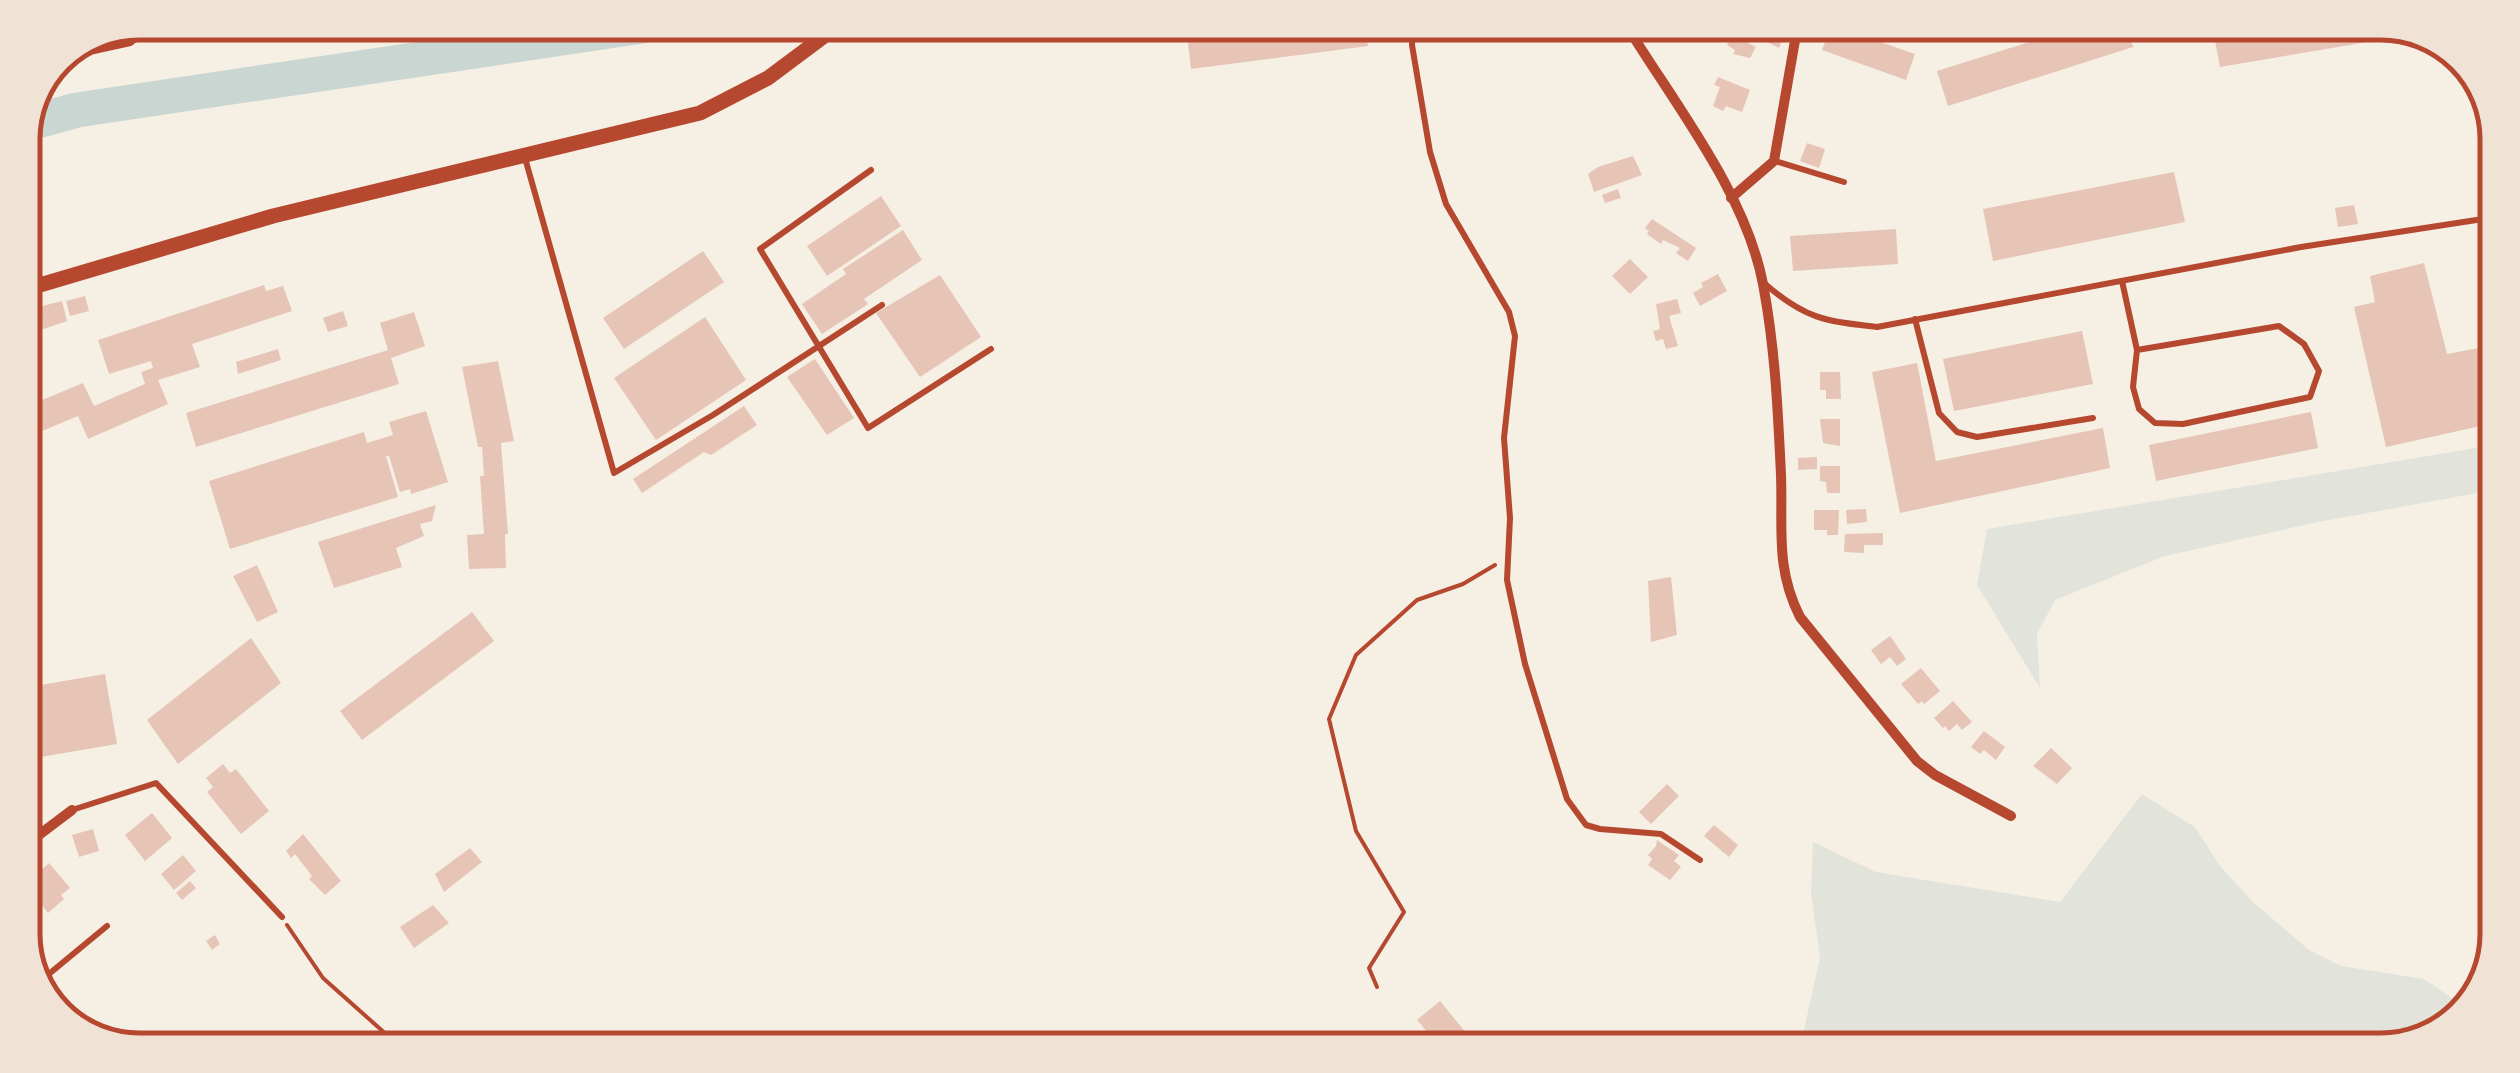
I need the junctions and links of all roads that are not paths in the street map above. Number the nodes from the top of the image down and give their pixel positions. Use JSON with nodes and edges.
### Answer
{"nodes":[{"id":1,"x":819,"y":40,"type":"edge"},
{"id":2,"x":1412,"y":40,"type":"edge"},
{"id":3,"x":1635,"y":40,"type":"edge"},
{"id":4,"x":1795,"y":40,"type":"edge"},
{"id":5,"x":130,"y":41,"type":"edge"},
{"id":6,"x":101,"y":48,"type":"edge"},
{"id":7,"x":525,"y":157,"type":"junction"},
{"id":8,"x":1774,"y":161,"type":"junction"},
{"id":9,"x":871,"y":170,"type":"dead end"},
{"id":10,"x":1844,"y":182,"type":"dead end"},
{"id":11,"x":1731,"y":198,"type":"junction"},
{"id":12,"x":2480,"y":219,"type":"edge"},
{"id":13,"x":1762,"y":281,"type":"junction"},
{"id":14,"x":2122,"y":281,"type":"junction"},
{"id":15,"x":40,"y":285,"type":"edge"},
{"id":16,"x":882,"y":304,"type":"dead end"},
{"id":17,"x":1915,"y":320,"type":"junction"},
{"id":18,"x":818,"y":347,"type":"junction"},
{"id":19,"x":991,"y":349,"type":"dead end"},
{"id":20,"x":2138,"y":350,"type":"junction"},
{"id":21,"x":2093,"y":418,"type":"dead end"},
{"id":22,"x":72,"y":810,"type":"joint"},
{"id":23,"x":2010,"y":816,"type":"dead end"},
{"id":24,"x":40,"y":834,"type":"edge"},
{"id":25,"x":1700,"y":860,"type":"dead end"},
{"id":26,"x":282,"y":917,"type":"road end"},
{"id":27,"x":107,"y":926,"type":"dead end"},
{"id":28,"x":48,"y":974,"type":"edge"}],
"edges":[{"from":1,"to":7,"type":"street"},
{"from":2,"to":25,"type":"lane"},
{"from":3,"to":11,"type":"street"},
{"from":4,"to":8,"type":"street"},
{"from":5,"to":6,"type":"street"},
{"from":7,"to":15,"type":"street"},
{"from":7,"to":18,"type":"lane"},
{"from":8,"to":10,"type":"lane"},
{"from":8,"to":11,"type":"street"},
{"from":9,"to":18,"type":"lane"},
{"from":11,"to":13,"type":"street"},
{"from":12,"to":14,"type":"lane"},
{"from":13,"to":17,"type":"lane"},
{"from":13,"to":23,"type":"street"},
{"from":14,"to":17,"type":"lane"},
{"from":14,"to":20,"type":"lane"},
{"from":16,"to":18,"type":"lane"},
{"from":17,"to":21,"type":"lane"},
{"from":18,"to":19,"type":"lane"},
{"from":20,"to":20,"type":"lane"},
{"from":22,"to":24,"type":"street"},
{"from":22,"to":26,"type":"lane"},
{"from":27,"to":28,"type":"lane"}]}
